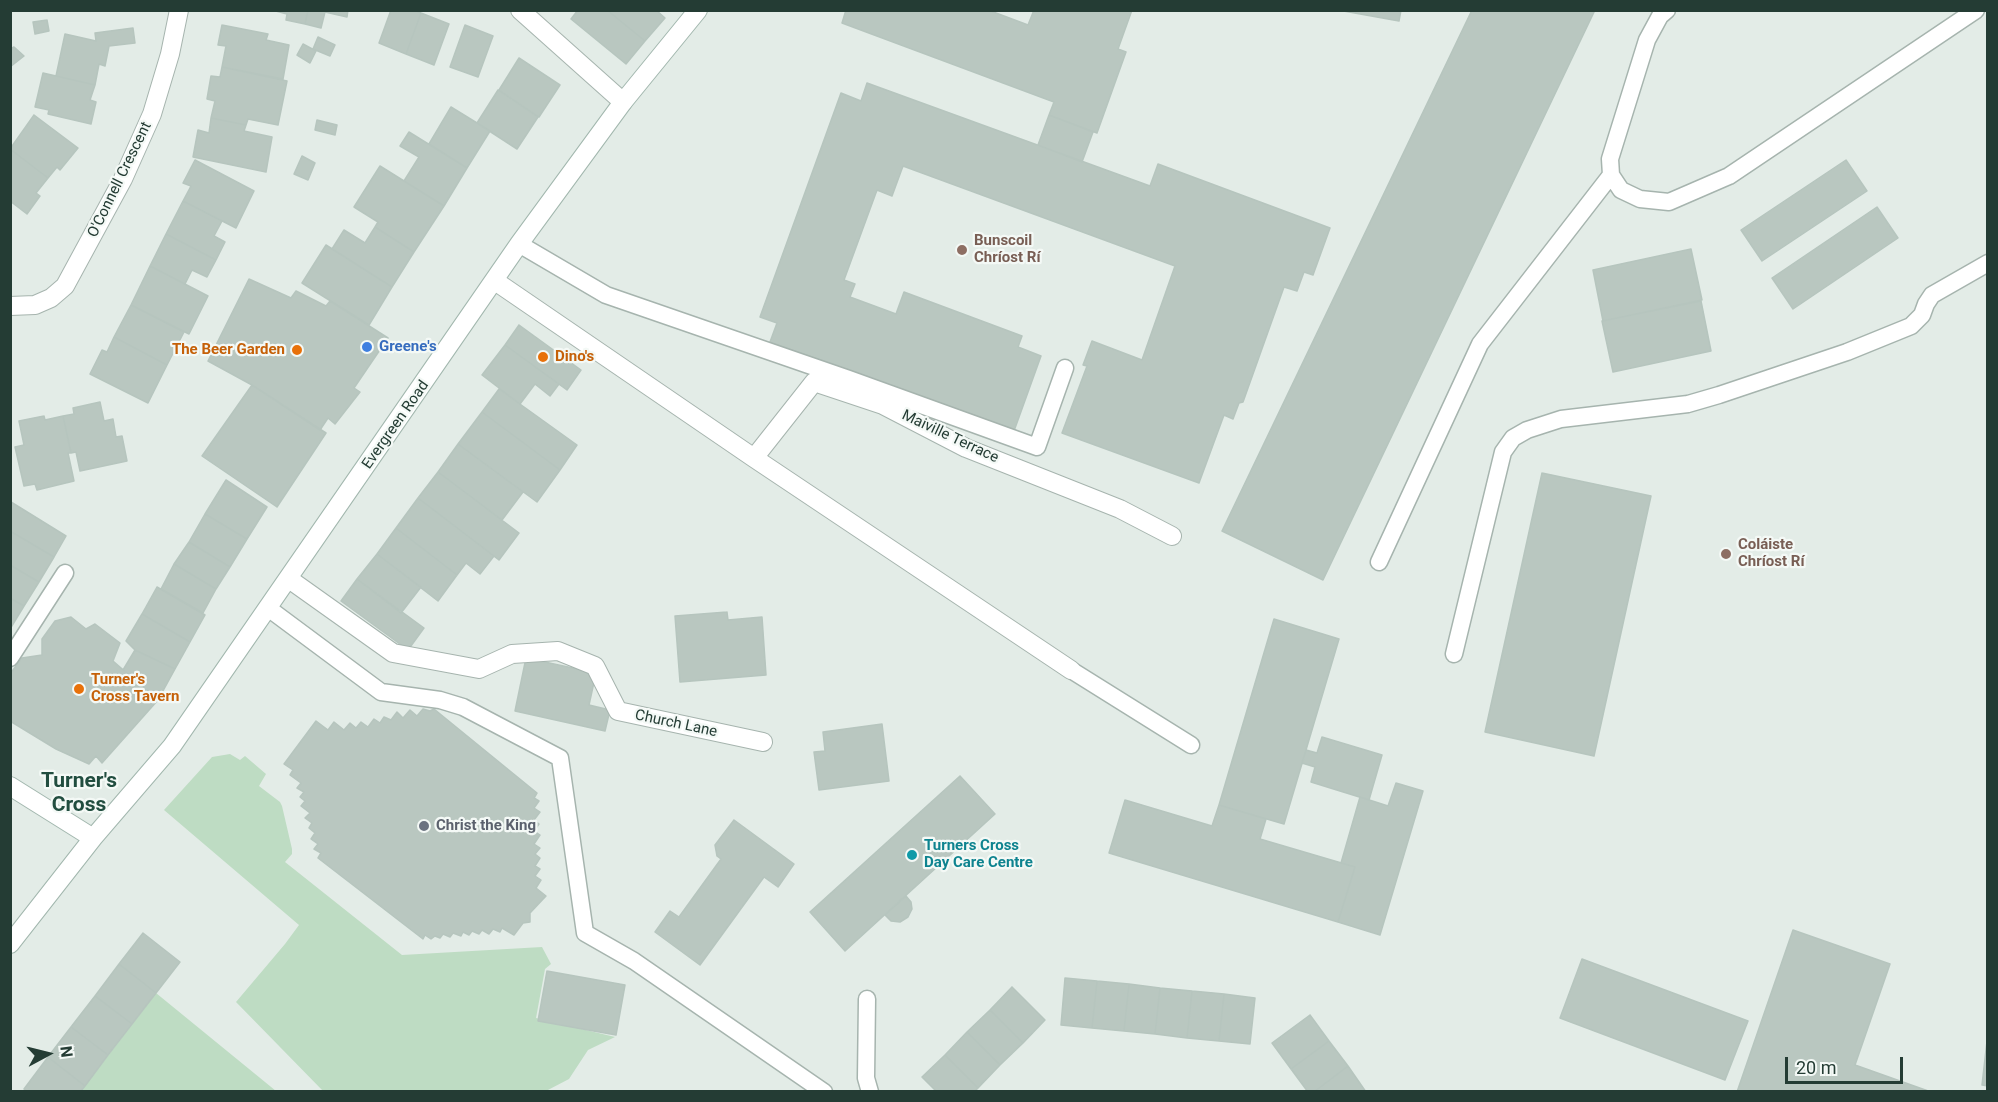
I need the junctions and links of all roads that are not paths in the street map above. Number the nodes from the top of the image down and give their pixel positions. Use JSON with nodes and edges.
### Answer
{"nodes":[{"id":1,"x":179,"y":10,"type":"edge"},
{"id":2,"x":520,"y":10,"type":"edge"},
{"id":3,"x":698,"y":10,"type":"edge"},
{"id":4,"x":1667,"y":10,"type":"edge"},
{"id":5,"x":1977,"y":10,"type":"edge"},
{"id":6,"x":623,"y":102,"type":"junction"},
{"id":7,"x":1611,"y":175,"type":"junction"},
{"id":8,"x":519,"y":244,"type":"junction"},
{"id":9,"x":1988,"y":263,"type":"edge"},
{"id":10,"x":495,"y":281,"type":"junction"},
{"id":11,"x":10,"y":306,"type":"edge"},
{"id":12,"x":1065,"y":368,"type":"dead end"},
{"id":13,"x":754,"y":458,"type":"junction"},
{"id":14,"x":1172,"y":536,"type":"dead end"},
{"id":15,"x":1379,"y":562,"type":"dead end"},
{"id":16,"x":65,"y":573,"type":"dead end"},
{"id":17,"x":289,"y":579,"type":"junction"},
{"id":18,"x":268,"y":608,"type":"junction"},
{"id":19,"x":1454,"y":654,"type":"dead end"},
{"id":20,"x":10,"y":658,"type":"edge"},
{"id":21,"x":1071,"y":670,"type":"joint"},
{"id":22,"x":763,"y":742,"type":"dead end"},
{"id":23,"x":1191,"y":745,"type":"dead end"},
{"id":24,"x":10,"y":786,"type":"edge"},
{"id":25,"x":93,"y":838,"type":"junction"},
{"id":26,"x":10,"y":944,"type":"edge"},
{"id":27,"x":867,"y":999,"type":"dead end"},
{"id":28,"x":824,"y":1092,"type":"edge"},
{"id":29,"x":870,"y":1092,"type":"edge"}],
"edges":[{"from":1,"to":11,"type":"street","name":"O'Connell Crescent"},
{"from":2,"to":6,"type":"street"},
{"from":3,"to":6,"type":"street","name":"Evergreen Road"},
{"from":4,"to":7,"type":"lane"},
{"from":5,"to":7,"type":"lane"},
{"from":6,"to":8,"type":"street","name":"Evergreen Road"},
{"from":7,"to":15,"type":"lane"},
{"from":8,"to":10,"type":"street","name":"Evergreen Road"},
{"from":8,"to":12,"type":"lane"},
{"from":9,"to":19,"type":"lane"},
{"from":10,"to":13,"type":"street"},
{"from":10,"to":17,"type":"street","name":"Evergreen Road"},
{"from":13,"to":14,"type":"street","name":"Maiville Terrace"},
{"from":13,"to":21,"type":"street"},
{"from":16,"to":20,"type":"lane"},
{"from":17,"to":18,"type":"street","name":"Evergreen Road"},
{"from":17,"to":22,"type":"street","name":"Church Lane"},
{"from":18,"to":25,"type":"street","name":"Evergreen Road"},
{"from":18,"to":28,"type":"lane"},
{"from":21,"to":23,"type":"lane"},
{"from":24,"to":25,"type":"street"},
{"from":25,"to":26,"type":"street","name":"Evergreen Road"},
{"from":27,"to":29,"type":"lane"}]}
